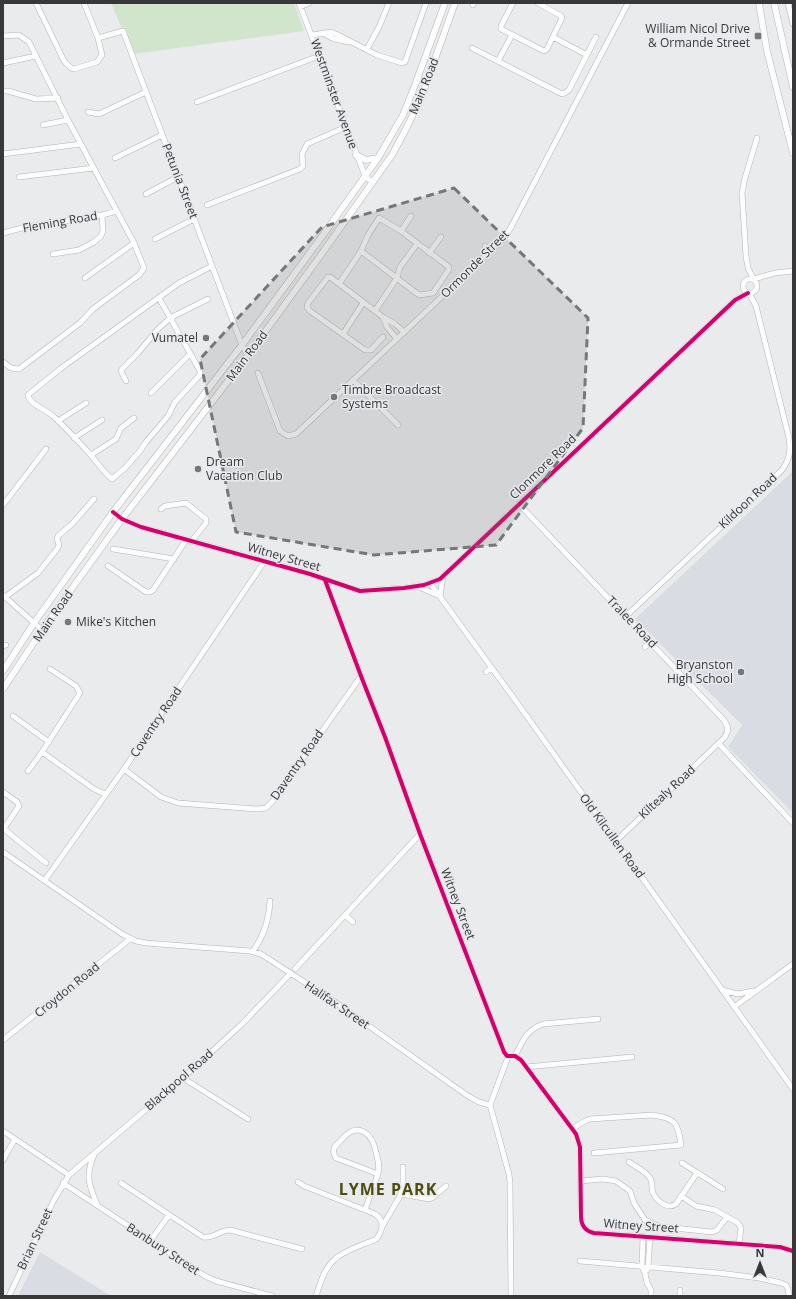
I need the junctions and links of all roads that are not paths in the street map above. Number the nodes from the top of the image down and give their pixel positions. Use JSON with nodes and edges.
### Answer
{"nodes":[{"id":1,"x":36,"y":3,"type":"edge"},
{"id":2,"x":84,"y":3,"type":"edge"},
{"id":3,"x":309,"y":3,"type":"edge"},
{"id":4,"x":389,"y":3,"type":"edge"},
{"id":5,"x":426,"y":3,"type":"edge"},
{"id":6,"x":445,"y":3,"type":"edge"},
{"id":7,"x":455,"y":3,"type":"edge"},
{"id":8,"x":513,"y":3,"type":"edge"},
{"id":9,"x":538,"y":3,"type":"edge"},
{"id":10,"x":628,"y":3,"type":"edge"},
{"id":11,"x":759,"y":3,"type":"edge"},
{"id":12,"x":774,"y":3,"type":"edge"},
{"id":13,"x":788,"y":3,"type":"edge"},
{"id":14,"x":544,"y":4,"type":"edge"},
{"id":15,"x":299,"y":5,"type":"edge"},
{"id":16,"x":793,"y":24,"type":"edge"},
{"id":17,"x":312,"y":35,"type":"junction"},
{"id":18,"x":512,"y":35,"type":"junction"},
{"id":19,"x":3,"y":36,"type":"edge"},
{"id":20,"x":596,"y":36,"type":"dead end"},
{"id":21,"x":553,"y":37,"type":"junction"},
{"id":22,"x":98,"y":38,"type":"junction"},
{"id":23,"x":472,"y":48,"type":"dead end"},
{"id":24,"x":367,"y":49,"type":"junction"},
{"id":25,"x":587,"y":55,"type":"junction"},
{"id":26,"x":36,"y":56,"type":"junction"},
{"id":27,"x":319,"y":56,"type":"junction"},
{"id":28,"x":498,"y":61,"type":"junction"},
{"id":29,"x":3,"y":63,"type":"edge"},
{"id":30,"x":793,"y":87,"type":"edge"},
{"id":31,"x":3,"y":91,"type":"edge"},
{"id":32,"x":146,"y":92,"type":"junction"},
{"id":33,"x":58,"y":98,"type":"junction"},
{"id":34,"x":197,"y":102,"type":"dead end"},
{"id":35,"x":88,"y":112,"type":"dead end"},
{"id":36,"x":68,"y":120,"type":"junction"},
{"id":37,"x":43,"y":125,"type":"dead end"},
{"id":38,"x":346,"y":127,"type":"junction"},
{"id":39,"x":162,"y":135,"type":"junction"},
{"id":40,"x":757,"y":138,"type":"dead end"},
{"id":41,"x":81,"y":144,"type":"junction"},
{"id":42,"x":793,"y":153,"type":"edge"},
{"id":43,"x":3,"y":154,"type":"edge"},
{"id":44,"x":356,"y":155,"type":"junction"},
{"id":45,"x":115,"y":158,"type":"dead end"},
{"id":46,"x":378,"y":158,"type":"junction"},
{"id":47,"x":94,"y":168,"type":"junction"},
{"id":48,"x":365,"y":176,"type":"junction"},
{"id":49,"x":19,"y":177,"type":"dead end"},
{"id":50,"x":178,"y":177,"type":"junction"},
{"id":51,"x":372,"y":182,"type":"junction"},
{"id":52,"x":146,"y":194,"type":"dead end"},
{"id":53,"x":206,"y":205,"type":"dead end"},
{"id":54,"x":116,"y":211,"type":"junction"},
{"id":55,"x":102,"y":215,"type":"junction"},
{"id":56,"x":411,"y":216,"type":"dead end"},
{"id":57,"x":194,"y":219,"type":"junction"},
{"id":58,"x":401,"y":231,"type":"junction"},
{"id":59,"x":3,"y":233,"type":"edge"},
{"id":60,"x":441,"y":237,"type":"dead end"},
{"id":61,"x":155,"y":239,"type":"dead end"},
{"id":62,"x":134,"y":243,"type":"junction"},
{"id":63,"x":417,"y":244,"type":"junction"},
{"id":64,"x":485,"y":246,"type":"dead end"},
{"id":65,"x":361,"y":251,"type":"junction"},
{"id":66,"x":489,"y":252,"type":"junction"},
{"id":67,"x":429,"y":253,"type":"junction"},
{"id":68,"x":53,"y":254,"type":"dead end"},
{"id":69,"x":212,"y":266,"type":"junction"},
{"id":70,"x":748,"y":268,"type":"junction"},
{"id":71,"x":793,"y":271,"type":"edge"},
{"id":72,"x":774,"y":273,"type":"junction"},
{"id":73,"x":85,"y":278,"type":"dead end"},
{"id":74,"x":397,"y":278,"type":"junction"},
{"id":75,"x":746,"y":279,"type":"junction"},
{"id":76,"x":753,"y":279,"type":"junction"},
{"id":77,"x":339,"y":284,"type":"junction"},
{"id":78,"x":743,"y":285,"type":"junction"},
{"id":79,"x":757,"y":288,"type":"junction"},
{"id":80,"x":749,"y":293,"type":"junction"},
{"id":81,"x":158,"y":298,"type":"junction"},
{"id":82,"x":208,"y":299,"type":"dead end"},
{"id":83,"x":735,"y":300,"type":"junction"},
{"id":84,"x":364,"y":303,"type":"junction"},
{"id":85,"x":756,"y":306,"type":"junction"},
{"id":86,"x":375,"y":311,"type":"junction"},
{"id":87,"x":170,"y":318,"type":"junction"},
{"id":88,"x":383,"y":318,"type":"junction"},
{"id":89,"x":404,"y":332,"type":"junction"},
{"id":90,"x":343,"y":334,"type":"junction"},
{"id":91,"x":383,"y":337,"type":"dead end"},
{"id":92,"x":397,"y":339,"type":"junction"},
{"id":93,"x":242,"y":345,"type":"junction"},
{"id":94,"x":190,"y":354,"type":"junction"},
{"id":95,"x":248,"y":355,"type":"junction"},
{"id":96,"x":3,"y":362,"type":"edge"},
{"id":97,"x":258,"y":373,"type":"dead end"},
{"id":98,"x":353,"y":380,"type":"junction"},
{"id":99,"x":126,"y":381,"type":"dead end"},
{"id":100,"x":151,"y":392,"type":"dead end"},
{"id":101,"x":86,"y":403,"type":"dead end"},
{"id":102,"x":134,"y":418,"type":"dead end"},
{"id":103,"x":102,"y":420,"type":"dead end"},
{"id":104,"x":58,"y":421,"type":"junction"},
{"id":105,"x":398,"y":425,"type":"dead end"},
{"id":106,"x":74,"y":438,"type":"junction"},
{"id":107,"x":46,"y":449,"type":"dead end"},
{"id":108,"x":91,"y":455,"type":"junction"},
{"id":109,"x":94,"y":499,"type":"dead end"},
{"id":110,"x":519,"y":504,"type":"junction"},
{"id":111,"x":3,"y":505,"type":"edge"},
{"id":112,"x":161,"y":509,"type":"dead end"},
{"id":113,"x":113,"y":512,"type":"junction"},
{"id":114,"x":122,"y":519,"type":"junction"},
{"id":115,"x":189,"y":541,"type":"junction"},
{"id":116,"x":113,"y":549,"type":"dead end"},
{"id":117,"x":174,"y":559,"type":"junction"},
{"id":118,"x":264,"y":562,"type":"junction"},
{"id":119,"x":108,"y":566,"type":"dead end"},
{"id":120,"x":443,"y":576,"type":"junction"},
{"id":121,"x":325,"y":580,"type":"junction"},
{"id":122,"x":430,"y":583,"type":"junction"},
{"id":123,"x":418,"y":586,"type":"junction"},
{"id":124,"x":4,"y":596,"type":"edge"},
{"id":125,"x":439,"y":596,"type":"junction"},
{"id":126,"x":626,"y":616,"type":"junction"},
{"id":127,"x":34,"y":623,"type":"junction"},
{"id":128,"x":42,"y":630,"type":"junction"},
{"id":129,"x":650,"y":642,"type":"junction"},
{"id":130,"x":645,"y":647,"type":"dead end"},
{"id":131,"x":491,"y":668,"type":"junction"},
{"id":132,"x":50,"y":669,"type":"dead end"},
{"id":133,"x":3,"y":671,"type":"edge"},
{"id":134,"x":486,"y":672,"type":"dead end"},
{"id":135,"x":361,"y":676,"type":"junction"},
{"id":136,"x":3,"y":689,"type":"edge"},
{"id":137,"x":13,"y":716,"type":"dead end"},
{"id":138,"x":49,"y":742,"type":"junction"},
{"id":139,"x":718,"y":744,"type":"junction"},
{"id":140,"x":42,"y":752,"type":"junction"},
{"id":141,"x":124,"y":769,"type":"junction"},
{"id":142,"x":28,"y":771,"type":"dead end"},
{"id":143,"x":3,"y":792,"type":"edge"},
{"id":144,"x":105,"y":794,"type":"junction"},
{"id":145,"x":793,"y":823,"type":"edge"},
{"id":146,"x":3,"y":830,"type":"edge"},
{"id":147,"x":420,"y":834,"type":"junction"},
{"id":148,"x":3,"y":836,"type":"edge"},
{"id":149,"x":616,"y":841,"type":"junction"},
{"id":150,"x":3,"y":852,"type":"edge"},
{"id":151,"x":46,"y":863,"type":"dead end"},
{"id":152,"x":45,"y":880,"type":"junction"},
{"id":153,"x":270,"y":901,"type":"dead end"},
{"id":154,"x":345,"y":915,"type":"junction"},
{"id":155,"x":353,"y":922,"type":"dead end"},
{"id":156,"x":130,"y":939,"type":"junction"},
{"id":157,"x":253,"y":951,"type":"junction"},
{"id":158,"x":793,"y":964,"type":"edge"},
{"id":159,"x":295,"y":969,"type":"dead end"},
{"id":160,"x":291,"y":973,"type":"junction"},
{"id":161,"x":721,"y":989,"type":"junction"},
{"id":162,"x":755,"y":991,"type":"junction"},
{"id":163,"x":734,"y":1006,"type":"junction"},
{"id":164,"x":598,"y":1019,"type":"dead end"},
{"id":165,"x":3,"y":1040,"type":"edge"},
{"id":166,"x":515,"y":1056,"type":"junction"},
{"id":167,"x":508,"y":1057,"type":"junction"},
{"id":168,"x":632,"y":1057,"type":"dead end"},
{"id":169,"x":526,"y":1067,"type":"junction"},
{"id":170,"x":183,"y":1078,"type":"junction"},
{"id":171,"x":793,"y":1089,"type":"edge"},
{"id":172,"x":490,"y":1105,"type":"junction"},
{"id":173,"x":248,"y":1119,"type":"dead end"},
{"id":174,"x":572,"y":1129,"type":"junction"},
{"id":175,"x":3,"y":1131,"type":"edge"},
{"id":176,"x":15,"y":1139,"type":"junction"},
{"id":177,"x":95,"y":1152,"type":"junction"},
{"id":178,"x":594,"y":1153,"type":"dead end"},
{"id":179,"x":3,"y":1160,"type":"edge"},
{"id":180,"x":629,"y":1162,"type":"dead end"},
{"id":181,"x":682,"y":1164,"type":"dead end"},
{"id":182,"x":403,"y":1167,"type":"dead end"},
{"id":183,"x":697,"y":1173,"type":"junction"},
{"id":184,"x":378,"y":1174,"type":"junction"},
{"id":185,"x":69,"y":1175,"type":"junction"},
{"id":186,"x":580,"y":1181,"type":"junction"},
{"id":187,"x":298,"y":1182,"type":"dead end"},
{"id":188,"x":63,"y":1183,"type":"junction"},
{"id":189,"x":121,"y":1183,"type":"dead end"},
{"id":190,"x":446,"y":1186,"type":"dead end"},
{"id":191,"x":723,"y":1189,"type":"dead end"},
{"id":192,"x":401,"y":1194,"type":"junction"},
{"id":193,"x":681,"y":1196,"type":"junction"},
{"id":194,"x":99,"y":1206,"type":"junction"},
{"id":195,"x":364,"y":1210,"type":"junction"},
{"id":196,"x":169,"y":1215,"type":"junction"},
{"id":197,"x":726,"y":1217,"type":"junction"},
{"id":198,"x":382,"y":1227,"type":"junction"},
{"id":199,"x":644,"y":1236,"type":"junction"},
{"id":200,"x":650,"y":1237,"type":"junction"},
{"id":201,"x":151,"y":1240,"type":"junction"},
{"id":202,"x":740,"y":1244,"type":"junction"},
{"id":203,"x":302,"y":1249,"type":"dead end"},
{"id":204,"x":793,"y":1251,"type":"edge"},
{"id":205,"x":580,"y":1261,"type":"dead end"},
{"id":206,"x":642,"y":1267,"type":"junction"},
{"id":207,"x":648,"y":1268,"type":"junction"},
{"id":208,"x":645,"y":1272,"type":"junction"},
{"id":209,"x":9,"y":1296,"type":"edge"},
{"id":210,"x":272,"y":1296,"type":"edge"},
{"id":211,"x":316,"y":1296,"type":"edge"},
{"id":212,"x":511,"y":1296,"type":"edge"},
{"id":213,"x":651,"y":1296,"type":"edge"},
{"id":214,"x":789,"y":1296,"type":"edge"}],
"edges":[{"from":1,"to":22,"type":"street"},
{"from":2,"to":22,"type":"street"},
{"from":3,"to":15,"type":"street"},
{"from":4,"to":24,"type":"street"},
{"from":5,"to":24,"type":"street"},
{"from":6,"to":46,"type":"main road","name":"Main Road"},
{"from":7,"to":51,"type":"main road","name":"Main Road"},
{"from":8,"to":18,"type":"street"},
{"from":9,"to":14,"type":"street"},
{"from":10,"to":66,"type":"street","name":"Ormonde Street"},
{"from":11,"to":42,"type":"main road"},
{"from":12,"to":30,"type":"main road"},
{"from":13,"to":16,"type":"street"},
{"from":14,"to":21,"type":"street"},
{"from":15,"to":17,"type":"street","name":"Westminster Avenue"},
{"from":17,"to":24,"type":"street"},
{"from":17,"to":27,"type":"street","name":"Westminster Avenue"},
{"from":18,"to":21,"type":"street"},
{"from":18,"to":28,"type":"street"},
{"from":19,"to":26,"type":"street"},
{"from":20,"to":25,"type":"street"},
{"from":21,"to":25,"type":"street"},
{"from":22,"to":32,"type":"street","name":"Petunia Street"},
{"from":23,"to":28,"type":"street"},
{"from":25,"to":28,"type":"street"},
{"from":26,"to":29,"type":"street"},
{"from":26,"to":33,"type":"street"},
{"from":27,"to":34,"type":"street"},
{"from":27,"to":38,"type":"street","name":"Westminster Avenue"},
{"from":31,"to":33,"type":"street"},
{"from":32,"to":35,"type":"street"},
{"from":32,"to":39,"type":"street","name":"Petunia Street"},
{"from":33,"to":36,"type":"street"},
{"from":36,"to":37,"type":"street"},
{"from":36,"to":41,"type":"street"},
{"from":38,"to":44,"type":"street","name":"Westminster Avenue"},
{"from":38,"to":53,"type":"street"},
{"from":39,"to":45,"type":"street"},
{"from":39,"to":50,"type":"street","name":"Petunia Street"},
{"from":40,"to":70,"type":"street"},
{"from":41,"to":43,"type":"street"},
{"from":41,"to":47,"type":"street"},
{"from":44,"to":46,"type":"main road"},
{"from":44,"to":48,"type":"street","name":"Westminster Avenue"},
{"from":46,"to":48,"type":"main road","name":"Main Road"},
{"from":47,"to":49,"type":"street"},
{"from":47,"to":54,"type":"street"},
{"from":48,"to":51,"type":"street","name":"Westminster Avenue"},
{"from":48,"to":93,"type":"main road","name":"Main Road"},
{"from":50,"to":52,"type":"street"},
{"from":50,"to":57,"type":"street","name":"Petunia Street"},
{"from":51,"to":95,"type":"main road","name":"Main Road"},
{"from":54,"to":55,"type":"street","name":"Fleming Road"},
{"from":54,"to":62,"type":"street"},
{"from":55,"to":59,"type":"street","name":"Fleming Road"},
{"from":55,"to":68,"type":"street"},
{"from":56,"to":58,"type":"street"},
{"from":57,"to":61,"type":"street"},
{"from":57,"to":69,"type":"street","name":"Petunia Street"},
{"from":58,"to":63,"type":"street"},
{"from":58,"to":65,"type":"street"},
{"from":60,"to":67,"type":"street"},
{"from":62,"to":73,"type":"street"},
{"from":62,"to":96,"type":"street"},
{"from":63,"to":67,"type":"street"},
{"from":63,"to":74,"type":"street"},
{"from":64,"to":66,"type":"street"},
{"from":65,"to":74,"type":"street"},
{"from":65,"to":77,"type":"street"},
{"from":66,"to":89,"type":"street","name":"Ormonde Street"},
{"from":67,"to":74,"type":"street"},
{"from":69,"to":81,"type":"street"},
{"from":69,"to":93,"type":"street","name":"Petunia Street"},
{"from":70,"to":75,"type":"street"},
{"from":70,"to":76,"type":"street"},
{"from":71,"to":72,"type":"street"},
{"from":72,"to":76,"type":"street"},
{"from":72,"to":79,"type":"street"},
{"from":74,"to":86,"type":"street"},
{"from":75,"to":76,"type":"street"},
{"from":75,"to":78,"type":"street"},
{"from":76,"to":79,"type":"street"},
{"from":77,"to":84,"type":"street"},
{"from":77,"to":90,"type":"street"},
{"from":78,"to":80,"type":"street"},
{"from":78,"to":83,"type":"street","name":"Clonmore Road"},
{"from":79,"to":80,"type":"street"},
{"from":79,"to":85,"type":"street","name":"Kildoon Road"},
{"from":80,"to":83,"type":"street","name":"Clonmore Road"},
{"from":80,"to":85,"type":"street","name":"Kildoon Road"},
{"from":81,"to":87,"type":"street"},
{"from":81,"to":104,"type":"street"},
{"from":82,"to":87,"type":"street"},
{"from":83,"to":110,"type":"street","name":"Clonmore Road"},
{"from":84,"to":86,"type":"street"},
{"from":84,"to":90,"type":"street"},
{"from":85,"to":126,"type":"street","name":"Kildoon Road"},
{"from":86,"to":88,"type":"street"},
{"from":87,"to":94,"type":"street"},
{"from":87,"to":99,"type":"street"},
{"from":88,"to":89,"type":"street"},
{"from":88,"to":92,"type":"street"},
{"from":89,"to":92,"type":"street","name":"Ormonde Street"},
{"from":90,"to":91,"type":"street"},
{"from":92,"to":98,"type":"street","name":"Ormonde Street"},
{"from":93,"to":95,"type":"street","name":"Petunia Street"},
{"from":93,"to":113,"type":"main road","name":"Main Road"},
{"from":94,"to":100,"type":"street"},
{"from":94,"to":108,"type":"street"},
{"from":95,"to":114,"type":"main road","name":"Main Road"},
{"from":97,"to":98,"type":"street","name":"Ormonde Street"},
{"from":98,"to":105,"type":"street"},
{"from":101,"to":104,"type":"street"},
{"from":102,"to":108,"type":"street"},
{"from":103,"to":106,"type":"street"},
{"from":104,"to":106,"type":"street"},
{"from":106,"to":108,"type":"street"},
{"from":107,"to":111,"type":"street"},
{"from":109,"to":124,"type":"street"},
{"from":110,"to":120,"type":"street","name":"Clonmore Road"},
{"from":110,"to":126,"type":"street","name":"Tralee Road"},
{"from":112,"to":115,"type":"street"},
{"from":113,"to":114,"type":"street","name":"Witney Street"},
{"from":113,"to":127,"type":"main road","name":"Main Road"},
{"from":114,"to":115,"type":"street","name":"Witney Street"},
{"from":114,"to":128,"type":"main road","name":"Main Road"},
{"from":115,"to":117,"type":"street"},
{"from":115,"to":118,"type":"street","name":"Witney Street"},
{"from":116,"to":117,"type":"street"},
{"from":117,"to":119,"type":"street"},
{"from":118,"to":121,"type":"street","name":"Witney Street"},
{"from":118,"to":141,"type":"street","name":"Coventry Road"},
{"from":120,"to":122,"type":"street","name":"Clonmore Road"},
{"from":120,"to":125,"type":"street"},
{"from":121,"to":123,"type":"street","name":"Clonmore Road"},
{"from":121,"to":135,"type":"street","name":"Witney Street"},
{"from":122,"to":123,"type":"street","name":"Clonmore Road"},
{"from":122,"to":125,"type":"street","name":"Old Kilcullen Road"},
{"from":123,"to":125,"type":"street"},
{"from":124,"to":127,"type":"street"},
{"from":125,"to":131,"type":"street","name":"Old Kilcullen Road"},
{"from":126,"to":129,"type":"street","name":"Tralee Road"},
{"from":127,"to":128,"type":"street"},
{"from":127,"to":133,"type":"main road","name":"Main Road"},
{"from":128,"to":136,"type":"main road","name":"Main Road"},
{"from":129,"to":130,"type":"street"},
{"from":129,"to":139,"type":"street","name":"Tralee Road"},
{"from":131,"to":134,"type":"street"},
{"from":131,"to":149,"type":"street","name":"Old Kilcullen Road"},
{"from":132,"to":138,"type":"street"},
{"from":135,"to":141,"type":"street","name":"Daventry Road"},
{"from":135,"to":147,"type":"street","name":"Witney Street"},
{"from":137,"to":138,"type":"street"},
{"from":138,"to":140,"type":"street"},
{"from":139,"to":145,"type":"street"},
{"from":139,"to":149,"type":"street","name":"Kiltealy Road"},
{"from":140,"to":142,"type":"street"},
{"from":140,"to":144,"type":"street"},
{"from":141,"to":144,"type":"street","name":"Coventry Road"},
{"from":143,"to":146,"type":"street"},
{"from":144,"to":152,"type":"street","name":"Coventry Road"},
{"from":146,"to":148,"type":"street"},
{"from":146,"to":151,"type":"street"},
{"from":147,"to":154,"type":"street"},
{"from":147,"to":167,"type":"street","name":"Witney Street"},
{"from":149,"to":161,"type":"street","name":"Old Kilcullen Road"},
{"from":150,"to":152,"type":"street","name":"Halifax Street"},
{"from":152,"to":156,"type":"street","name":"Halifax Street"},
{"from":153,"to":157,"type":"street"},
{"from":154,"to":155,"type":"street"},
{"from":154,"to":159,"type":"street"},
{"from":156,"to":157,"type":"street","name":"Halifax Street"},
{"from":156,"to":165,"type":"street","name":"Croydon Road"},
{"from":157,"to":160,"type":"street","name":"Halifax Street"},
{"from":158,"to":162,"type":"street"},
{"from":160,"to":170,"type":"street","name":"Blackpool Road"},
{"from":160,"to":172,"type":"street","name":"Halifax Street"},
{"from":161,"to":162,"type":"street"},
{"from":161,"to":163,"type":"street","name":"Old Kilcullen Road"},
{"from":162,"to":163,"type":"street"},
{"from":163,"to":171,"type":"street","name":"Old Kilcullen Road"},
{"from":164,"to":166,"type":"street"},
{"from":166,"to":167,"type":"street"},
{"from":166,"to":169,"type":"street","name":"Witney Street"},
{"from":167,"to":172,"type":"street"},
{"from":168,"to":169,"type":"street"},
{"from":169,"to":174,"type":"street","name":"Witney Street"},
{"from":170,"to":173,"type":"street"},
{"from":170,"to":177,"type":"street","name":"Blackpool Road"},
{"from":172,"to":212,"type":"street"},
{"from":174,"to":178,"type":"street"},
{"from":174,"to":186,"type":"street","name":"Witney Street"},
{"from":175,"to":176,"type":"street"},
{"from":176,"to":179,"type":"street"},
{"from":176,"to":185,"type":"street"},
{"from":177,"to":185,"type":"street","name":"Blackpool Road"},
{"from":177,"to":194,"type":"street"},
{"from":180,"to":193,"type":"street"},
{"from":181,"to":183,"type":"street"},
{"from":182,"to":192,"type":"street"},
{"from":183,"to":191,"type":"street"},
{"from":183,"to":193,"type":"street"},
{"from":184,"to":184,"type":"street"},
{"from":184,"to":195,"type":"street"},
{"from":185,"to":188,"type":"street","name":"Blackpool Road"},
{"from":186,"to":197,"type":"street"},
{"from":186,"to":199,"type":"street","name":"Witney Street"},
{"from":187,"to":195,"type":"street"},
{"from":188,"to":194,"type":"street","name":"Banbury Street"},
{"from":188,"to":209,"type":"street","name":"Brian Street"},
{"from":189,"to":196,"type":"street"},
{"from":190,"to":192,"type":"street"},
{"from":192,"to":198,"type":"street"},
{"from":193,"to":197,"type":"street"},
{"from":194,"to":201,"type":"street","name":"Banbury Street"},
{"from":195,"to":198,"type":"street"},
{"from":196,"to":201,"type":"street"},
{"from":196,"to":203,"type":"street"},
{"from":197,"to":202,"type":"street"},
{"from":198,"to":211,"type":"street"},
{"from":199,"to":200,"type":"street","name":"Witney Street"},
{"from":199,"to":206,"type":"street"},
{"from":200,"to":202,"type":"street","name":"Witney Street"},
{"from":200,"to":207,"type":"street"},
{"from":201,"to":210,"type":"street","name":"Banbury Street"},
{"from":202,"to":204,"type":"street","name":"Witney Street"},
{"from":205,"to":206,"type":"street"},
{"from":206,"to":207,"type":"street"},
{"from":206,"to":208,"type":"street"},
{"from":207,"to":208,"type":"street"},
{"from":207,"to":214,"type":"street"},
{"from":208,"to":213,"type":"street"}]}
